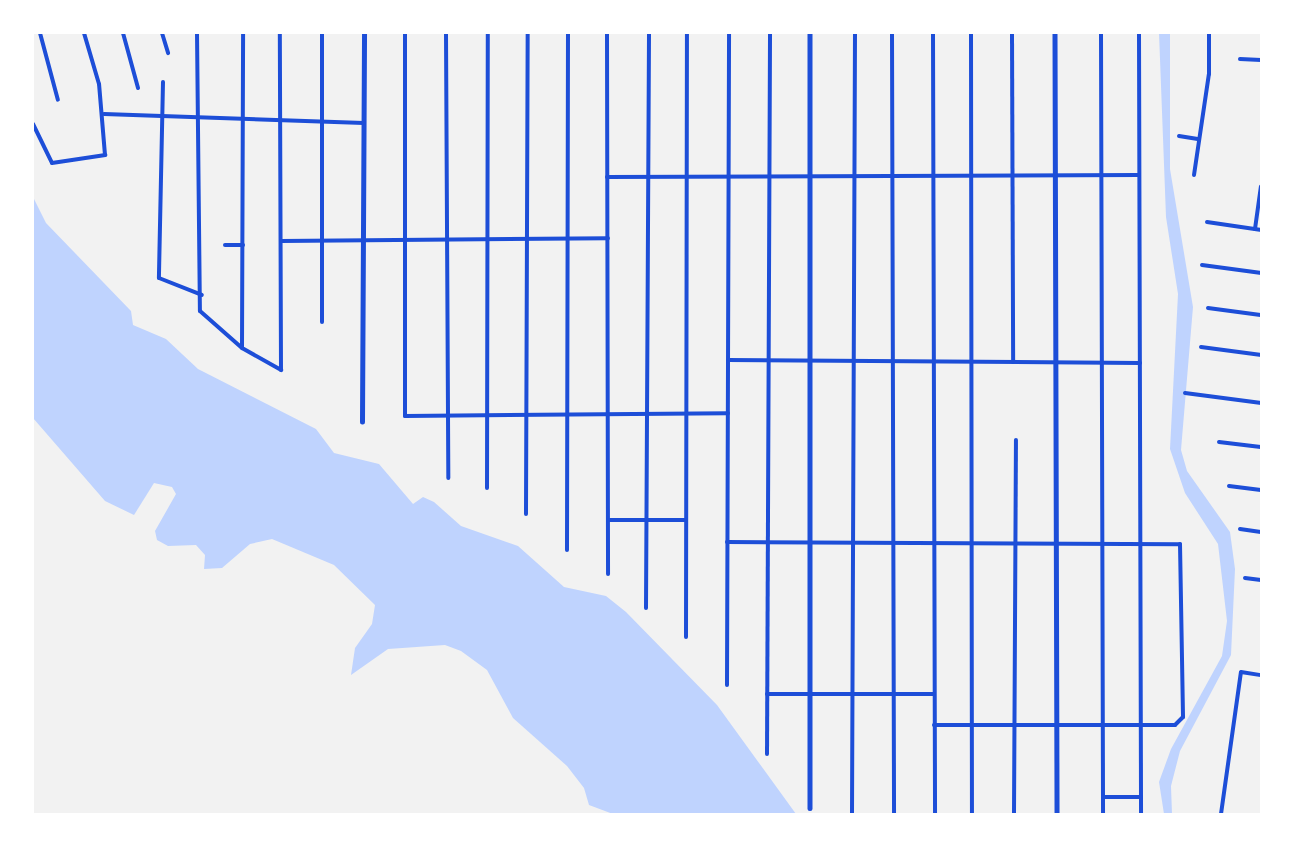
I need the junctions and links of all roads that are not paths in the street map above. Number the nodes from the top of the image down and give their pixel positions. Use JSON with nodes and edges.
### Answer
{"nodes":[{"id":1,"x":40,"y":33,"type":"edge"},
{"id":2,"x":84,"y":33,"type":"edge"},
{"id":3,"x":123,"y":33,"type":"edge"},
{"id":4,"x":162,"y":33,"type":"edge"},
{"id":5,"x":197,"y":33,"type":"edge"},
{"id":6,"x":243,"y":33,"type":"edge"},
{"id":7,"x":280,"y":33,"type":"edge"},
{"id":8,"x":322,"y":33,"type":"edge"},
{"id":9,"x":364,"y":33,"type":"edge"},
{"id":10,"x":405,"y":33,"type":"edge"},
{"id":11,"x":446,"y":33,"type":"edge"},
{"id":12,"x":488,"y":33,"type":"edge"},
{"id":13,"x":528,"y":33,"type":"edge"},
{"id":14,"x":568,"y":33,"type":"edge"},
{"id":15,"x":607,"y":33,"type":"edge"},
{"id":16,"x":649,"y":33,"type":"edge"},
{"id":17,"x":687,"y":33,"type":"edge"},
{"id":18,"x":729,"y":33,"type":"edge"},
{"id":19,"x":770,"y":33,"type":"edge"},
{"id":20,"x":810,"y":33,"type":"edge"},
{"id":21,"x":855,"y":33,"type":"edge"},
{"id":22,"x":892,"y":33,"type":"edge"},
{"id":23,"x":933,"y":33,"type":"edge"},
{"id":24,"x":971,"y":33,"type":"edge"},
{"id":25,"x":1012,"y":33,"type":"edge"},
{"id":26,"x":1056,"y":33,"type":"edge"},
{"id":27,"x":1101,"y":33,"type":"edge"},
{"id":28,"x":1139,"y":33,"type":"edge"},
{"id":29,"x":1209,"y":33,"type":"edge"},
{"id":30,"x":168,"y":53,"type":"dead end"},
{"id":31,"x":1240,"y":58,"type":"dead end"},
{"id":32,"x":1261,"y":60,"type":"edge"},
{"id":33,"x":163,"y":82,"type":"dead end"},
{"id":34,"x":138,"y":88,"type":"dead end"},
{"id":35,"x":58,"y":100,"type":"dead end"},
{"id":36,"x":104,"y":114,"type":"junction"},
{"id":37,"x":165,"y":118,"type":"junction"},
{"id":38,"x":202,"y":120,"type":"junction"},
{"id":39,"x":244,"y":123,"type":"junction"},
{"id":40,"x":322,"y":123,"type":"junction"},
{"id":41,"x":364,"y":123,"type":"junction"},
{"id":42,"x":33,"y":124,"type":"edge"},
{"id":43,"x":283,"y":124,"type":"junction"},
{"id":44,"x":1179,"y":136,"type":"dead end"},
{"id":45,"x":1198,"y":139,"type":"junction"},
{"id":46,"x":1013,"y":175,"type":"junction"},
{"id":47,"x":1056,"y":175,"type":"junction"},
{"id":48,"x":1101,"y":175,"type":"junction"},
{"id":49,"x":1139,"y":175,"type":"junction"},
{"id":50,"x":1194,"y":175,"type":"dead end"},
{"id":51,"x":810,"y":176,"type":"junction"},
{"id":52,"x":855,"y":176,"type":"junction"},
{"id":53,"x":892,"y":176,"type":"junction"},
{"id":54,"x":934,"y":176,"type":"junction"},
{"id":55,"x":971,"y":176,"type":"junction"},
{"id":56,"x":608,"y":177,"type":"junction"},
{"id":57,"x":648,"y":177,"type":"junction"},
{"id":58,"x":687,"y":177,"type":"junction"},
{"id":59,"x":728,"y":177,"type":"junction"},
{"id":60,"x":770,"y":177,"type":"junction"},
{"id":61,"x":1261,"y":186,"type":"edge"},
{"id":62,"x":1207,"y":222,"type":"dead end"},
{"id":63,"x":1255,"y":229,"type":"junction"},
{"id":64,"x":1261,"y":230,"type":"edge"},
{"id":65,"x":527,"y":238,"type":"junction"},
{"id":66,"x":567,"y":238,"type":"junction"},
{"id":67,"x":608,"y":238,"type":"junction"},
{"id":68,"x":447,"y":239,"type":"junction"},
{"id":69,"x":488,"y":239,"type":"junction"},
{"id":70,"x":321,"y":240,"type":"junction"},
{"id":71,"x":364,"y":240,"type":"junction"},
{"id":72,"x":405,"y":240,"type":"junction"},
{"id":73,"x":281,"y":241,"type":"junction"},
{"id":74,"x":225,"y":245,"type":"dead end"},
{"id":75,"x":243,"y":245,"type":"junction"},
{"id":76,"x":1202,"y":265,"type":"dead end"},
{"id":77,"x":1261,"y":273,"type":"edge"},
{"id":78,"x":202,"y":296,"type":"junction"},
{"id":79,"x":1208,"y":308,"type":"dead end"},
{"id":80,"x":1261,"y":315,"type":"edge"},
{"id":81,"x":322,"y":322,"type":"dead end"},
{"id":82,"x":1201,"y":347,"type":"dead end"},
{"id":83,"x":242,"y":348,"type":"junction"},
{"id":84,"x":1261,"y":356,"type":"edge"},
{"id":85,"x":728,"y":360,"type":"junction"},
{"id":86,"x":769,"y":360,"type":"junction"},
{"id":87,"x":810,"y":360,"type":"junction"},
{"id":88,"x":854,"y":361,"type":"junction"},
{"id":89,"x":893,"y":361,"type":"junction"},
{"id":90,"x":934,"y":361,"type":"junction"},
{"id":91,"x":972,"y":362,"type":"junction"},
{"id":92,"x":1013,"y":362,"type":"junction"},
{"id":93,"x":1056,"y":362,"type":"junction"},
{"id":94,"x":1102,"y":363,"type":"junction"},
{"id":95,"x":1140,"y":363,"type":"junction"},
{"id":96,"x":1185,"y":393,"type":"dead end"},
{"id":97,"x":1261,"y":403,"type":"edge"},
{"id":98,"x":686,"y":413,"type":"junction"},
{"id":99,"x":728,"y":413,"type":"junction"},
{"id":100,"x":567,"y":414,"type":"junction"},
{"id":101,"x":608,"y":414,"type":"junction"},
{"id":102,"x":647,"y":414,"type":"junction"},
{"id":103,"x":486,"y":415,"type":"junction"},
{"id":104,"x":526,"y":415,"type":"junction"},
{"id":105,"x":448,"y":416,"type":"junction"},
{"id":106,"x":362,"y":422,"type":"dead end"},
{"id":107,"x":1016,"y":440,"type":"dead end"},
{"id":108,"x":1219,"y":442,"type":"dead end"},
{"id":109,"x":1261,"y":447,"type":"edge"},
{"id":110,"x":448,"y":478,"type":"dead end"},
{"id":111,"x":1229,"y":486,"type":"dead end"},
{"id":112,"x":487,"y":488,"type":"dead end"},
{"id":113,"x":1261,"y":490,"type":"edge"},
{"id":114,"x":526,"y":514,"type":"dead end"},
{"id":115,"x":608,"y":520,"type":"junction"},
{"id":116,"x":647,"y":520,"type":"junction"},
{"id":117,"x":686,"y":520,"type":"junction"},
{"id":118,"x":1240,"y":529,"type":"dead end"},
{"id":119,"x":1261,"y":532,"type":"edge"},
{"id":120,"x":727,"y":542,"type":"junction"},
{"id":121,"x":768,"y":542,"type":"junction"},
{"id":122,"x":810,"y":542,"type":"junction"},
{"id":123,"x":853,"y":542,"type":"junction"},
{"id":124,"x":894,"y":543,"type":"junction"},
{"id":125,"x":934,"y":543,"type":"junction"},
{"id":126,"x":972,"y":543,"type":"junction"},
{"id":127,"x":1016,"y":543,"type":"junction"},
{"id":128,"x":1056,"y":543,"type":"junction"},
{"id":129,"x":1102,"y":543,"type":"junction"},
{"id":130,"x":1140,"y":544,"type":"junction"},
{"id":131,"x":567,"y":550,"type":"dead end"},
{"id":132,"x":608,"y":574,"type":"dead end"},
{"id":133,"x":1245,"y":578,"type":"dead end"},
{"id":134,"x":1261,"y":580,"type":"edge"},
{"id":135,"x":646,"y":608,"type":"dead end"},
{"id":136,"x":686,"y":637,"type":"dead end"},
{"id":137,"x":1261,"y":675,"type":"edge"},
{"id":138,"x":727,"y":685,"type":"dead end"},
{"id":139,"x":767,"y":694,"type":"junction"},
{"id":140,"x":810,"y":694,"type":"junction"},
{"id":141,"x":852,"y":694,"type":"junction"},
{"id":142,"x":894,"y":694,"type":"junction"},
{"id":143,"x":934,"y":694,"type":"junction"},
{"id":144,"x":934,"y":725,"type":"junction"},
{"id":145,"x":972,"y":725,"type":"junction"},
{"id":146,"x":1014,"y":725,"type":"junction"},
{"id":147,"x":1057,"y":725,"type":"junction"},
{"id":148,"x":1103,"y":725,"type":"junction"},
{"id":149,"x":1141,"y":725,"type":"junction"},
{"id":150,"x":767,"y":754,"type":"dead end"},
{"id":151,"x":1103,"y":797,"type":"junction"},
{"id":152,"x":1142,"y":797,"type":"junction"},
{"id":153,"x":810,"y":808,"type":"dead end"},
{"id":154,"x":852,"y":814,"type":"edge"},
{"id":155,"x":894,"y":814,"type":"edge"},
{"id":156,"x":935,"y":814,"type":"edge"},
{"id":157,"x":972,"y":814,"type":"edge"},
{"id":158,"x":1014,"y":814,"type":"edge"},
{"id":159,"x":1057,"y":814,"type":"edge"},
{"id":160,"x":1103,"y":814,"type":"edge"},
{"id":161,"x":1142,"y":814,"type":"edge"},
{"id":162,"x":1221,"y":814,"type":"edge"}],
"edges":[{"from":1,"to":35,"type":"street"},
{"from":2,"to":36,"type":"street"},
{"from":3,"to":34,"type":"street"},
{"from":4,"to":30,"type":"street"},
{"from":5,"to":38,"type":"street"},
{"from":6,"to":39,"type":"street"},
{"from":7,"to":43,"type":"street"},
{"from":8,"to":40,"type":"street"},
{"from":9,"to":41,"type":"street"},
{"from":10,"to":72,"type":"street"},
{"from":11,"to":68,"type":"street"},
{"from":12,"to":69,"type":"street"},
{"from":13,"to":65,"type":"street"},
{"from":14,"to":66,"type":"street"},
{"from":15,"to":56,"type":"street"},
{"from":16,"to":57,"type":"street"},
{"from":17,"to":58,"type":"street"},
{"from":18,"to":59,"type":"street"},
{"from":19,"to":60,"type":"street"},
{"from":20,"to":51,"type":"street"},
{"from":21,"to":52,"type":"street"},
{"from":22,"to":53,"type":"street"},
{"from":23,"to":54,"type":"street"},
{"from":24,"to":55,"type":"street"},
{"from":25,"to":46,"type":"street"},
{"from":26,"to":47,"type":"street"},
{"from":27,"to":48,"type":"street"},
{"from":28,"to":49,"type":"street"},
{"from":29,"to":45,"type":"street"},
{"from":31,"to":32,"type":"street"},
{"from":33,"to":37,"type":"street"},
{"from":36,"to":37,"type":"street"},
{"from":36,"to":42,"type":"street"},
{"from":37,"to":38,"type":"street"},
{"from":37,"to":78,"type":"street"},
{"from":38,"to":39,"type":"street"},
{"from":38,"to":78,"type":"street"},
{"from":39,"to":43,"type":"street"},
{"from":39,"to":75,"type":"street"},
{"from":40,"to":41,"type":"street"},
{"from":40,"to":43,"type":"street"},
{"from":40,"to":70,"type":"street"},
{"from":41,"to":71,"type":"street"},
{"from":43,"to":73,"type":"street"},
{"from":44,"to":45,"type":"street"},
{"from":45,"to":50,"type":"street"},
{"from":46,"to":47,"type":"street"},
{"from":46,"to":55,"type":"street"},
{"from":46,"to":92,"type":"street"},
{"from":47,"to":48,"type":"street"},
{"from":47,"to":93,"type":"street"},
{"from":48,"to":49,"type":"street"},
{"from":48,"to":94,"type":"street"},
{"from":49,"to":95,"type":"street"},
{"from":51,"to":52,"type":"street"},
{"from":51,"to":60,"type":"street"},
{"from":51,"to":87,"type":"street"},
{"from":52,"to":53,"type":"street"},
{"from":52,"to":88,"type":"street"},
{"from":53,"to":54,"type":"street"},
{"from":53,"to":89,"type":"street"},
{"from":54,"to":55,"type":"street"},
{"from":54,"to":90,"type":"street"},
{"from":55,"to":91,"type":"street"},
{"from":56,"to":57,"type":"street"},
{"from":56,"to":67,"type":"street"},
{"from":57,"to":58,"type":"street"},
{"from":57,"to":102,"type":"street"},
{"from":58,"to":59,"type":"street"},
{"from":58,"to":98,"type":"street"},
{"from":59,"to":60,"type":"street"},
{"from":59,"to":85,"type":"street"},
{"from":60,"to":86,"type":"street"},
{"from":61,"to":63,"type":"street"},
{"from":62,"to":63,"type":"street"},
{"from":63,"to":64,"type":"street"},
{"from":65,"to":66,"type":"street"},
{"from":65,"to":69,"type":"street"},
{"from":65,"to":104,"type":"street"},
{"from":66,"to":67,"type":"street"},
{"from":66,"to":100,"type":"street"},
{"from":67,"to":101,"type":"street"},
{"from":68,"to":69,"type":"street"},
{"from":68,"to":72,"type":"street"},
{"from":68,"to":105,"type":"street"},
{"from":69,"to":103,"type":"street"},
{"from":70,"to":71,"type":"street"},
{"from":70,"to":73,"type":"street"},
{"from":70,"to":81,"type":"street"},
{"from":71,"to":72,"type":"street"},
{"from":71,"to":106,"type":"street"},
{"from":72,"to":105,"type":"street"},
{"from":73,"to":83,"type":"street"},
{"from":74,"to":75,"type":"street"},
{"from":75,"to":83,"type":"street"},
{"from":76,"to":77,"type":"street"},
{"from":78,"to":83,"type":"street"},
{"from":79,"to":80,"type":"street"},
{"from":82,"to":84,"type":"street"},
{"from":85,"to":86,"type":"street"},
{"from":85,"to":99,"type":"street"},
{"from":86,"to":87,"type":"street"},
{"from":86,"to":121,"type":"street"},
{"from":87,"to":88,"type":"street"},
{"from":87,"to":122,"type":"street"},
{"from":88,"to":89,"type":"street"},
{"from":88,"to":123,"type":"street"},
{"from":89,"to":90,"type":"street"},
{"from":89,"to":124,"type":"street"},
{"from":90,"to":91,"type":"street"},
{"from":90,"to":125,"type":"street"},
{"from":91,"to":92,"type":"street"},
{"from":91,"to":126,"type":"street"},
{"from":92,"to":93,"type":"street"},
{"from":93,"to":94,"type":"street"},
{"from":93,"to":128,"type":"street"},
{"from":94,"to":95,"type":"street"},
{"from":94,"to":129,"type":"street"},
{"from":95,"to":130,"type":"street"},
{"from":96,"to":97,"type":"street"},
{"from":98,"to":99,"type":"street"},
{"from":98,"to":102,"type":"street"},
{"from":98,"to":117,"type":"street"},
{"from":99,"to":120,"type":"street"},
{"from":100,"to":101,"type":"street"},
{"from":100,"to":104,"type":"street"},
{"from":100,"to":131,"type":"street"},
{"from":101,"to":102,"type":"street"},
{"from":101,"to":115,"type":"street"},
{"from":102,"to":116,"type":"street"},
{"from":103,"to":104,"type":"street"},
{"from":103,"to":105,"type":"street"},
{"from":103,"to":112,"type":"street"},
{"from":104,"to":114,"type":"street"},
{"from":105,"to":110,"type":"street"},
{"from":107,"to":127,"type":"street"},
{"from":108,"to":109,"type":"street"},
{"from":111,"to":113,"type":"street"},
{"from":115,"to":116,"type":"street"},
{"from":115,"to":132,"type":"street"},
{"from":116,"to":117,"type":"street"},
{"from":116,"to":135,"type":"street"},
{"from":117,"to":136,"type":"street"},
{"from":118,"to":119,"type":"street"},
{"from":120,"to":121,"type":"street"},
{"from":120,"to":138,"type":"street"},
{"from":121,"to":122,"type":"street"},
{"from":121,"to":139,"type":"street"},
{"from":122,"to":123,"type":"street"},
{"from":122,"to":140,"type":"street"},
{"from":123,"to":124,"type":"street"},
{"from":123,"to":141,"type":"street"},
{"from":124,"to":125,"type":"street"},
{"from":124,"to":142,"type":"street"},
{"from":125,"to":126,"type":"street"},
{"from":125,"to":143,"type":"street"},
{"from":126,"to":127,"type":"street"},
{"from":126,"to":145,"type":"street"},
{"from":127,"to":128,"type":"street"},
{"from":127,"to":146,"type":"street"},
{"from":128,"to":129,"type":"street"},
{"from":128,"to":147,"type":"street"},
{"from":129,"to":130,"type":"street"},
{"from":129,"to":148,"type":"street"},
{"from":130,"to":149,"type":"street"},
{"from":130,"to":149,"type":"street"},
{"from":133,"to":134,"type":"street"},
{"from":137,"to":162,"type":"street"},
{"from":139,"to":140,"type":"street"},
{"from":139,"to":150,"type":"street"},
{"from":140,"to":141,"type":"street"},
{"from":140,"to":153,"type":"street"},
{"from":141,"to":142,"type":"street"},
{"from":141,"to":154,"type":"street"},
{"from":142,"to":143,"type":"street"},
{"from":142,"to":155,"type":"street"},
{"from":143,"to":144,"type":"street"},
{"from":144,"to":145,"type":"street"},
{"from":144,"to":156,"type":"street"},
{"from":145,"to":146,"type":"street"},
{"from":145,"to":157,"type":"street"},
{"from":146,"to":147,"type":"street"},
{"from":146,"to":158,"type":"street"},
{"from":147,"to":148,"type":"street"},
{"from":147,"to":159,"type":"street"},
{"from":148,"to":149,"type":"street"},
{"from":148,"to":151,"type":"street"},
{"from":149,"to":152,"type":"street"},
{"from":151,"to":152,"type":"street"},
{"from":151,"to":160,"type":"street"},
{"from":152,"to":161,"type":"street"}]}
